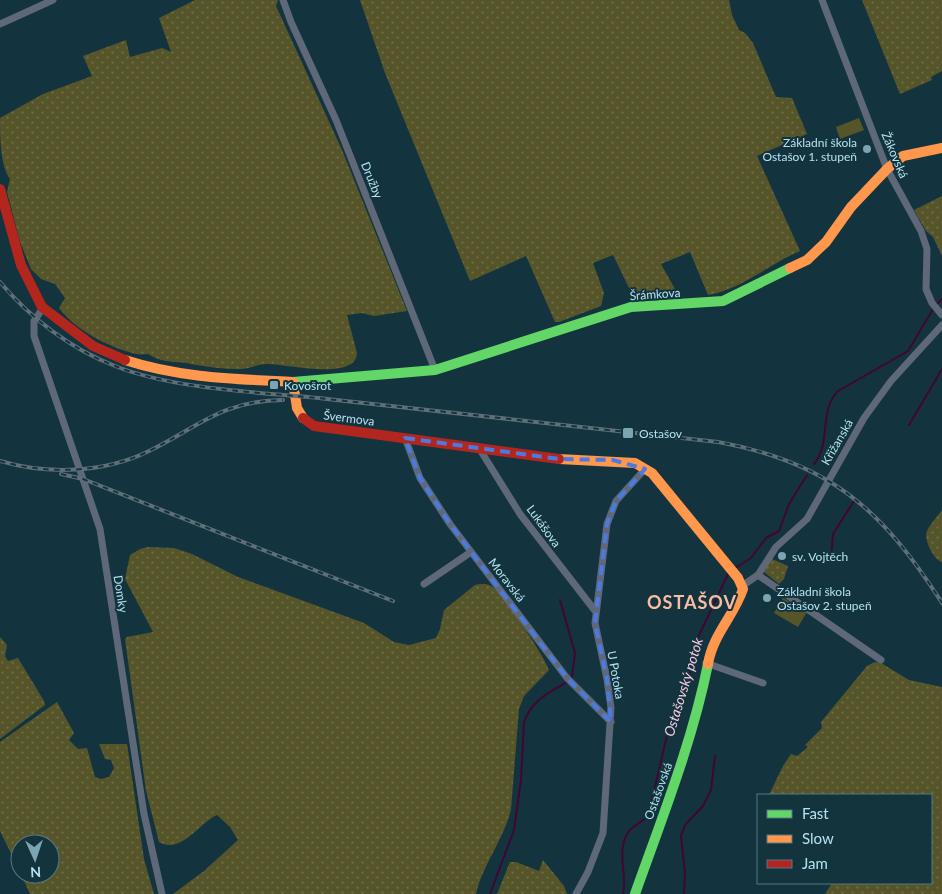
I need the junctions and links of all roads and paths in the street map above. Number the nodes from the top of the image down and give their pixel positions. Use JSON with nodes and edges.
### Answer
{"nodes":[{"id":1,"x":53,"y":0,"type":"edge"},
{"id":2,"x":283,"y":0,"type":"edge"},
{"id":3,"x":822,"y":0,"type":"edge"},
{"id":4,"x":0,"y":24,"type":"edge"},
{"id":5,"x":942,"y":148,"type":"edge"},
{"id":6,"x":887,"y":169,"type":"junction"},
{"id":7,"x":0,"y":189,"type":"edge"},
{"id":8,"x":43,"y":308,"type":"junction"},
{"id":9,"x":942,"y":314,"type":"edge"},
{"id":10,"x":942,"y":325,"type":"edge"},
{"id":11,"x":435,"y":370,"type":"junction"},
{"id":12,"x":293,"y":382,"type":"junction"},
{"id":13,"x":405,"y":438,"type":"junction"},
{"id":14,"x":479,"y":448,"type":"junction"},
{"id":15,"x":645,"y":469,"type":"junction"},
{"id":16,"x":471,"y":552,"type":"junction"},
{"id":17,"x":758,"y":575,"type":"junction"},
{"id":18,"x":424,"y":584,"type":"dead end"},
{"id":19,"x":742,"y":586,"type":"junction"},
{"id":20,"x":596,"y":612,"type":"junction"},
{"id":21,"x":881,"y":660,"type":"dead end"},
{"id":22,"x":706,"y":663,"type":"junction"},
{"id":23,"x":763,"y":683,"type":"dead end"},
{"id":24,"x":610,"y":722,"type":"junction"},
{"id":25,"x":162,"y":894,"type":"edge"},
{"id":26,"x":576,"y":894,"type":"edge"},
{"id":27,"x":635,"y":894,"type":"edge"}],
"edges":[{"from":1,"to":4,"type":"street"},
{"from":2,"to":11,"type":"street","name":"Družby"},
{"from":3,"to":6,"type":"street","name":"Žákovská"},
{"from":5,"to":6,"type":"street","name":"Šrámkova"},
{"from":6,"to":9,"type":"street","name":"Žákovská"},
{"from":6,"to":11,"type":"street","name":"Šrámkova"},
{"from":7,"to":8,"type":"street"},
{"from":8,"to":12,"type":"street"},
{"from":8,"to":25,"type":"street","name":"Domky"},
{"from":10,"to":17,"type":"street","name":"Křižanská"},
{"from":11,"to":12,"type":"street","name":"Šrámkova"},
{"from":12,"to":13,"type":"street","name":"Švermova"},
{"from":13,"to":14,"type":"street","name":"Švermova"},
{"from":13,"to":16,"type":"street","name":"Moravská"},
{"from":14,"to":15,"type":"street","name":"Švermova"},
{"from":14,"to":20,"type":"street","name":"Lukášova"},
{"from":15,"to":19,"type":"street","name":"Švermova"},
{"from":15,"to":20,"type":"street","name":"U Potoka"},
{"from":16,"to":18,"type":"street"},
{"from":16,"to":24,"type":"street","name":"Moravská"},
{"from":17,"to":19,"type":"street","name":"Křižanská"},
{"from":17,"to":21,"type":"street"},
{"from":19,"to":22,"type":"street","name":"Ostašovská"},
{"from":20,"to":24,"type":"street","name":"U Potoka"},
{"from":22,"to":23,"type":"street"},
{"from":22,"to":27,"type":"street","name":"Ostašovská"},
{"from":24,"to":26,"type":"street","name":"U Potoka"}]}
